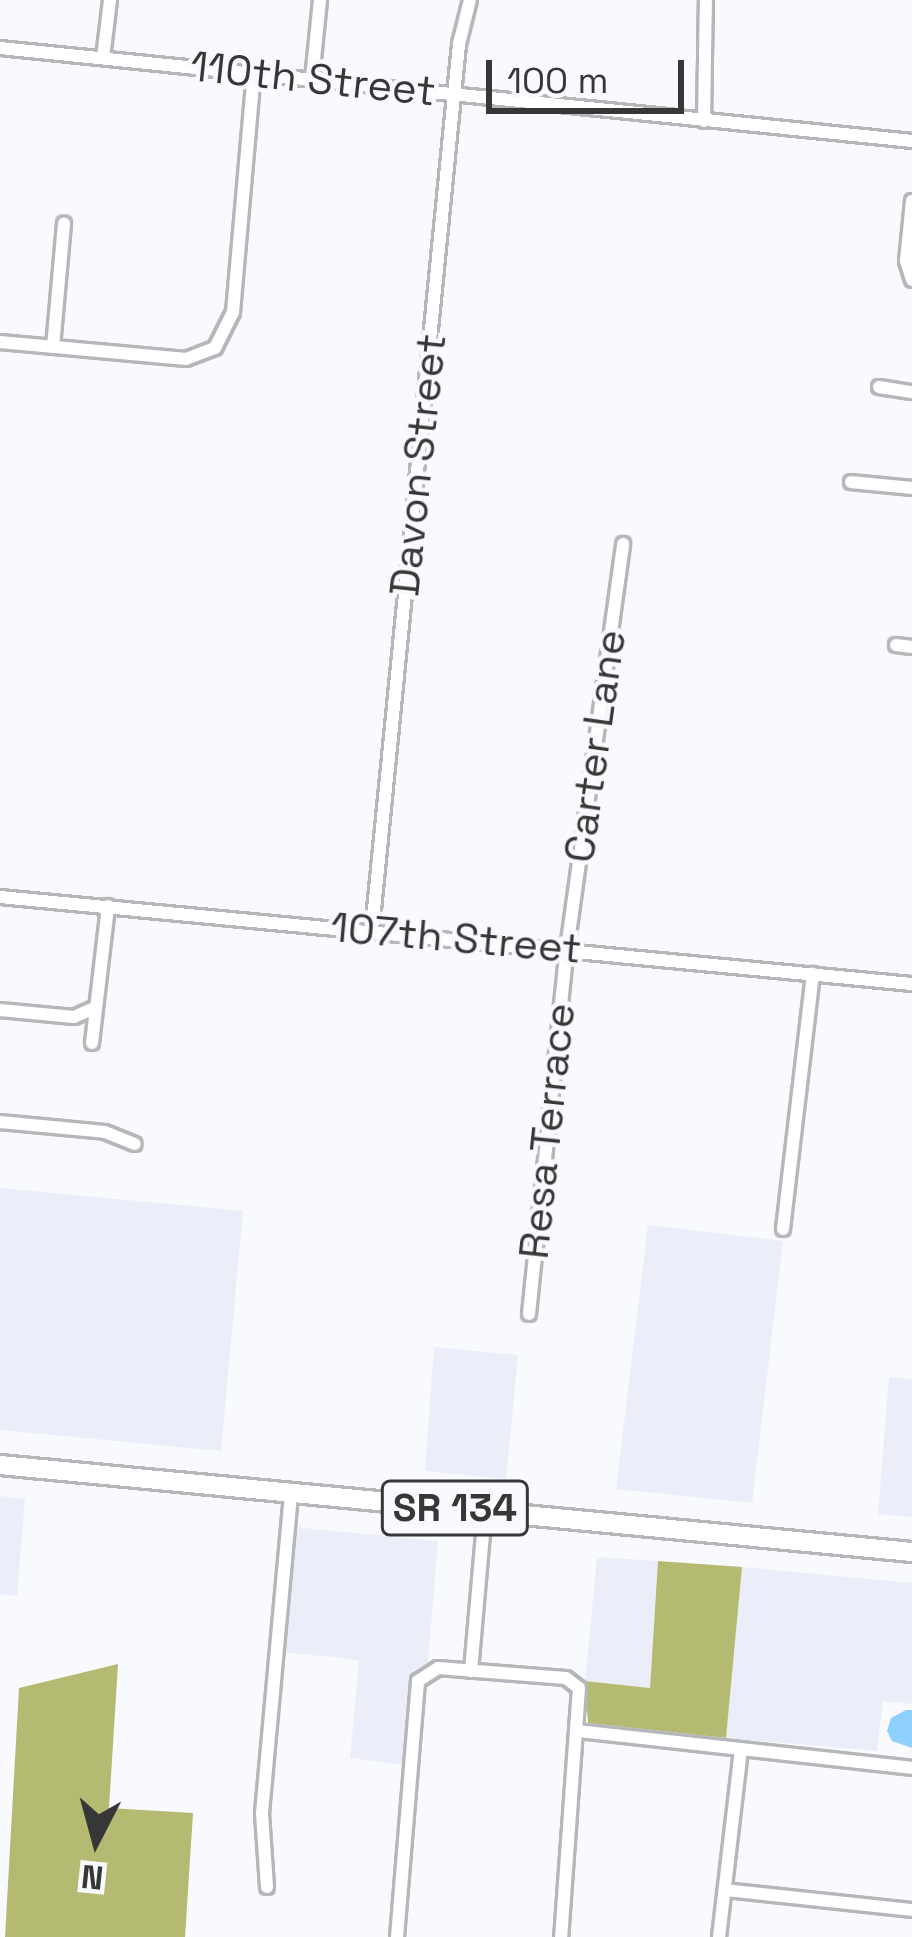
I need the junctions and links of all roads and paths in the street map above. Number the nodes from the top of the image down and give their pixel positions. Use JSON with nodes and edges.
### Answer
{"nodes":[{"id":1,"x":110,"y":0,"type":"edge"},
{"id":2,"x":320,"y":0,"type":"edge"},
{"id":3,"x":470,"y":0,"type":"edge"},
{"id":4,"x":706,"y":0,"type":"edge"},
{"id":5,"x":0,"y":49,"type":"edge"},
{"id":6,"x":103,"y":58,"type":"junction"},
{"id":7,"x":254,"y":74,"type":"junction"},
{"id":8,"x":312,"y":79,"type":"junction"},
{"id":9,"x":455,"y":94,"type":"junction"},
{"id":10,"x":704,"y":121,"type":"junction"},
{"id":11,"x":912,"y":141,"type":"edge"},
{"id":12,"x":912,"y":201,"type":"edge"},
{"id":13,"x":64,"y":223,"type":"dead end"},
{"id":14,"x":912,"y":280,"type":"edge"},
{"id":15,"x":0,"y":342,"type":"edge"},
{"id":16,"x":52,"y":347,"type":"junction"},
{"id":17,"x":880,"y":387,"type":"dead end"},
{"id":18,"x":912,"y":392,"type":"edge"},
{"id":19,"x":851,"y":482,"type":"dead end"},
{"id":20,"x":912,"y":488,"type":"edge"},
{"id":21,"x":623,"y":544,"type":"dead end"},
{"id":22,"x":896,"y":645,"type":"dead end"},
{"id":23,"x":912,"y":647,"type":"edge"},
{"id":24,"x":0,"y":897,"type":"edge"},
{"id":25,"x":108,"y":906,"type":"junction"},
{"id":26,"x":372,"y":930,"type":"junction"},
{"id":27,"x":567,"y":949,"type":"junction"},
{"id":28,"x":813,"y":974,"type":"junction"},
{"id":29,"x":912,"y":984,"type":"edge"},
{"id":30,"x":96,"y":1007,"type":"junction"},
{"id":31,"x":0,"y":1010,"type":"edge"},
{"id":32,"x":92,"y":1043,"type":"dead end"},
{"id":33,"x":0,"y":1122,"type":"edge"},
{"id":34,"x":135,"y":1144,"type":"dead end"},
{"id":35,"x":783,"y":1229,"type":"dead end"},
{"id":36,"x":529,"y":1314,"type":"dead end"},
{"id":37,"x":0,"y":1465,"type":"edge"},
{"id":38,"x":291,"y":1492,"type":"junction"},
{"id":39,"x":484,"y":1510,"type":"junction"},
{"id":40,"x":912,"y":1552,"type":"edge"},
{"id":41,"x":471,"y":1671,"type":"junction"},
{"id":42,"x":578,"y":1731,"type":"junction"},
{"id":43,"x":741,"y":1750,"type":"junction"},
{"id":44,"x":912,"y":1768,"type":"edge"},
{"id":45,"x":267,"y":1887,"type":"dead end"},
{"id":46,"x":725,"y":1891,"type":"junction"},
{"id":47,"x":912,"y":1910,"type":"edge"},
{"id":48,"x":397,"y":1937,"type":"edge"},
{"id":49,"x":561,"y":1937,"type":"edge"},
{"id":50,"x":719,"y":1937,"type":"edge"}],
"edges":[{"from":1,"to":6,"type":"street"},
{"from":2,"to":8,"type":"street"},
{"from":3,"to":9,"type":"street","name":"Davon Street"},
{"from":4,"to":10,"type":"street"},
{"from":5,"to":6,"type":"street","name":"110th Street"},
{"from":6,"to":7,"type":"street","name":"110th Street"},
{"from":7,"to":8,"type":"street","name":"110th Street"},
{"from":7,"to":16,"type":"street"},
{"from":8,"to":9,"type":"street","name":"110th Street"},
{"from":9,"to":10,"type":"street","name":"110th Street"},
{"from":9,"to":26,"type":"street","name":"Davon Street"},
{"from":10,"to":11,"type":"street","name":"110th Street"},
{"from":12,"to":14,"type":"street"},
{"from":13,"to":16,"type":"street"},
{"from":15,"to":16,"type":"street"},
{"from":17,"to":18,"type":"street"},
{"from":19,"to":20,"type":"street"},
{"from":21,"to":27,"type":"street","name":"Carter Lane"},
{"from":22,"to":23,"type":"street"},
{"from":24,"to":25,"type":"street","name":"107th Street"},
{"from":25,"to":26,"type":"street","name":"107th Street"},
{"from":25,"to":30,"type":"street"},
{"from":26,"to":27,"type":"street","name":"107th Street"},
{"from":27,"to":28,"type":"street","name":"107th Street"},
{"from":27,"to":36,"type":"street","name":"Resa Terrace"},
{"from":28,"to":29,"type":"street","name":"107th Street"},
{"from":28,"to":35,"type":"street"},
{"from":30,"to":31,"type":"street"},
{"from":30,"to":32,"type":"street"},
{"from":33,"to":34,"type":"street"},
{"from":37,"to":38,"type":"main road","number":"SR 134"},
{"from":38,"to":39,"type":"main road","number":"SR 134"},
{"from":38,"to":45,"type":"street"},
{"from":39,"to":40,"type":"main road","number":"SR 134"},
{"from":39,"to":41,"type":"street"},
{"from":41,"to":42,"type":"street"},
{"from":41,"to":48,"type":"street"},
{"from":42,"to":43,"type":"street"},
{"from":42,"to":49,"type":"street"},
{"from":43,"to":44,"type":"street"},
{"from":43,"to":46,"type":"street"},
{"from":46,"to":47,"type":"street"},
{"from":46,"to":50,"type":"street"}]}
